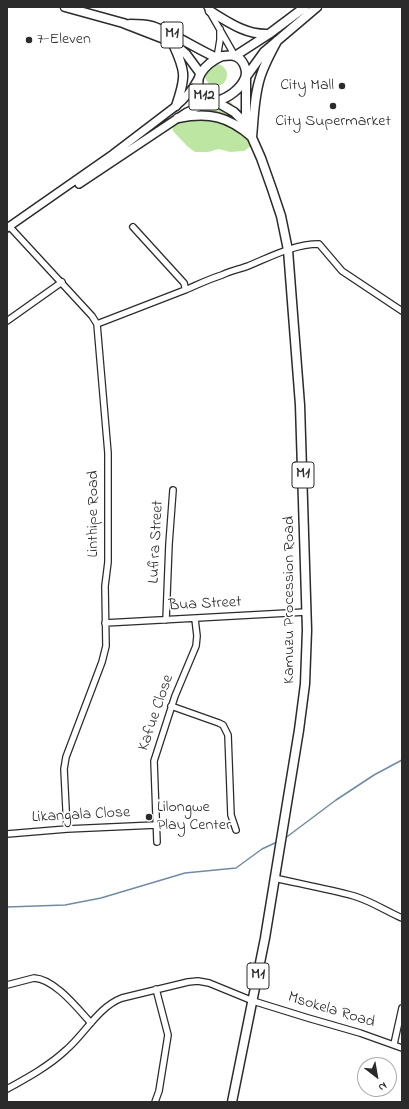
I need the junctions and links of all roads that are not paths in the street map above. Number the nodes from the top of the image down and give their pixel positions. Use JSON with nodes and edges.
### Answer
{"nodes":[{"id":1,"x":65,"y":7,"type":"edge"},
{"id":2,"x":304,"y":7,"type":"edge"},
{"id":3,"x":317,"y":7,"type":"edge"},
{"id":4,"x":209,"y":9,"type":"edge"},
{"id":5,"x":123,"y":23,"type":"junction"},
{"id":6,"x":220,"y":27,"type":"junction"},
{"id":7,"x":269,"y":34,"type":"junction"},
{"id":8,"x":277,"y":41,"type":"junction"},
{"id":9,"x":172,"y":42,"type":"junction"},
{"id":10,"x":235,"y":56,"type":"junction"},
{"id":11,"x":217,"y":58,"type":"junction"},
{"id":12,"x":199,"y":76,"type":"junction"},
{"id":13,"x":246,"y":77,"type":"junction"},
{"id":14,"x":215,"y":101,"type":"junction"},
{"id":15,"x":176,"y":106,"type":"junction"},
{"id":16,"x":178,"y":118,"type":"junction"},
{"id":17,"x":246,"y":124,"type":"junction"},
{"id":18,"x":252,"y":137,"type":"junction"},
{"id":19,"x":38,"y":206,"type":"junction"},
{"id":20,"x":8,"y":227,"type":"edge"},
{"id":21,"x":133,"y":227,"type":"dead end"},
{"id":22,"x":288,"y":250,"type":"junction"},
{"id":23,"x":62,"y":282,"type":"junction"},
{"id":24,"x":185,"y":289,"type":"junction"},
{"id":25,"x":402,"y":311,"type":"edge"},
{"id":26,"x":7,"y":321,"type":"edge"},
{"id":27,"x":97,"y":324,"type":"junction"},
{"id":28,"x":173,"y":490,"type":"dead end"},
{"id":29,"x":306,"y":612,"type":"junction"},
{"id":30,"x":195,"y":619,"type":"junction"},
{"id":31,"x":166,"y":620,"type":"junction"},
{"id":32,"x":105,"y":623,"type":"junction"},
{"id":33,"x":171,"y":706,"type":"junction"},
{"id":34,"x":156,"y":825,"type":"junction"},
{"id":35,"x":67,"y":829,"type":"junction"},
{"id":36,"x":236,"y":830,"type":"dead end"},
{"id":37,"x":7,"y":834,"type":"edge"},
{"id":38,"x":157,"y":842,"type":"dead end"},
{"id":39,"x":274,"y":878,"type":"junction"},
{"id":40,"x":402,"y":918,"type":"edge"},
{"id":41,"x":7,"y":985,"type":"edge"},
{"id":42,"x":156,"y":989,"type":"junction"},
{"id":43,"x":253,"y":1000,"type":"junction"},
{"id":44,"x":402,"y":1008,"type":"edge"},
{"id":45,"x":92,"y":1023,"type":"junction"},
{"id":46,"x":394,"y":1044,"type":"junction"},
{"id":47,"x":402,"y":1048,"type":"edge"},
{"id":48,"x":7,"y":1089,"type":"edge"},
{"id":49,"x":155,"y":1102,"type":"edge"},
{"id":50,"x":232,"y":1102,"type":"edge"}],
"edges":[{"from":1,"to":5,"type":"highway","number":"M1"},
{"from":2,"to":7,"type":"highway"},
{"from":3,"to":8,"type":"highway","number":"M12"},
{"from":4,"to":6,"type":"street"},
{"from":4,"to":7,"type":"highway"},
{"from":5,"to":9,"type":"highway","number":"M1"},
{"from":5,"to":11,"type":"highway","number":"M1"},
{"from":6,"to":10,"type":"street"},
{"from":6,"to":11,"type":"street"},
{"from":7,"to":10,"type":"highway"},
{"from":8,"to":13,"type":"highway","number":"M12"},
{"from":8,"to":18,"type":"highway"},
{"from":9,"to":12,"type":"highway","number":"M1"},
{"from":9,"to":15,"type":"highway"},
{"from":10,"to":11,"type":"highway"},
{"from":10,"to":13,"type":"highway"},
{"from":11,"to":12,"type":"highway","number":"M12"},
{"from":12,"to":14,"type":"highway","number":"M12"},
{"from":12,"to":15,"type":"main road"},
{"from":13,"to":14,"type":"highway","number":"M12"},
{"from":13,"to":17,"type":"highway","number":"M1"},
{"from":14,"to":16,"type":"main road"},
{"from":14,"to":17,"type":"highway","number":"M1"},
{"from":15,"to":19,"type":"main road"},
{"from":16,"to":18,"type":"highway"},
{"from":16,"to":19,"type":"main road"},
{"from":17,"to":18,"type":"highway","name":"Kamuzu Procession Road","number":"M1"},
{"from":18,"to":22,"type":"highway","name":"Kamuzu Procession Road","number":"M1"},
{"from":19,"to":20,"type":"main road"},
{"from":20,"to":23,"type":"street"},
{"from":21,"to":24,"type":"street"},
{"from":22,"to":24,"type":"street"},
{"from":22,"to":25,"type":"street"},
{"from":22,"to":29,"type":"highway","name":"Kamuzu Procession Road","number":"M1"},
{"from":23,"to":26,"type":"street"},
{"from":23,"to":27,"type":"street"},
{"from":24,"to":27,"type":"street"},
{"from":27,"to":32,"type":"street","name":"Linthipe Road"},
{"from":28,"to":31,"type":"street","name":"Lufira Street"},
{"from":29,"to":30,"type":"street","name":"Bua Street"},
{"from":29,"to":39,"type":"highway","name":"Kamuzu Procession Road","number":"M1"},
{"from":30,"to":31,"type":"street","name":"Bua Street"},
{"from":30,"to":33,"type":"street","name":"Kafue Close"},
{"from":31,"to":32,"type":"street","name":"Bua Street"},
{"from":32,"to":35,"type":"street","name":"Linthipe Road"},
{"from":33,"to":34,"type":"street","name":"Kafue Close"},
{"from":33,"to":36,"type":"street"},
{"from":34,"to":35,"type":"street","name":"Likangala Close"},
{"from":34,"to":38,"type":"street","name":"Kafue Close"},
{"from":35,"to":37,"type":"street","name":"Likangala Close"},
{"from":39,"to":40,"type":"street"},
{"from":39,"to":43,"type":"highway","name":"Kamuzu Procession Road","number":"M1"},
{"from":41,"to":45,"type":"street"},
{"from":42,"to":43,"type":"street","name":"Msokela Road"},
{"from":42,"to":45,"type":"street","name":"Msokela Road"},
{"from":42,"to":49,"type":"street"},
{"from":43,"to":46,"type":"street","name":"Msokela Road"},
{"from":43,"to":50,"type":"highway","name":"Kamuzu Procession Road","number":"M1"},
{"from":44,"to":46,"type":"street"},
{"from":45,"to":48,"type":"street","name":"Msokela Road"},
{"from":46,"to":47,"type":"street","name":"Msokela Road"}]}
